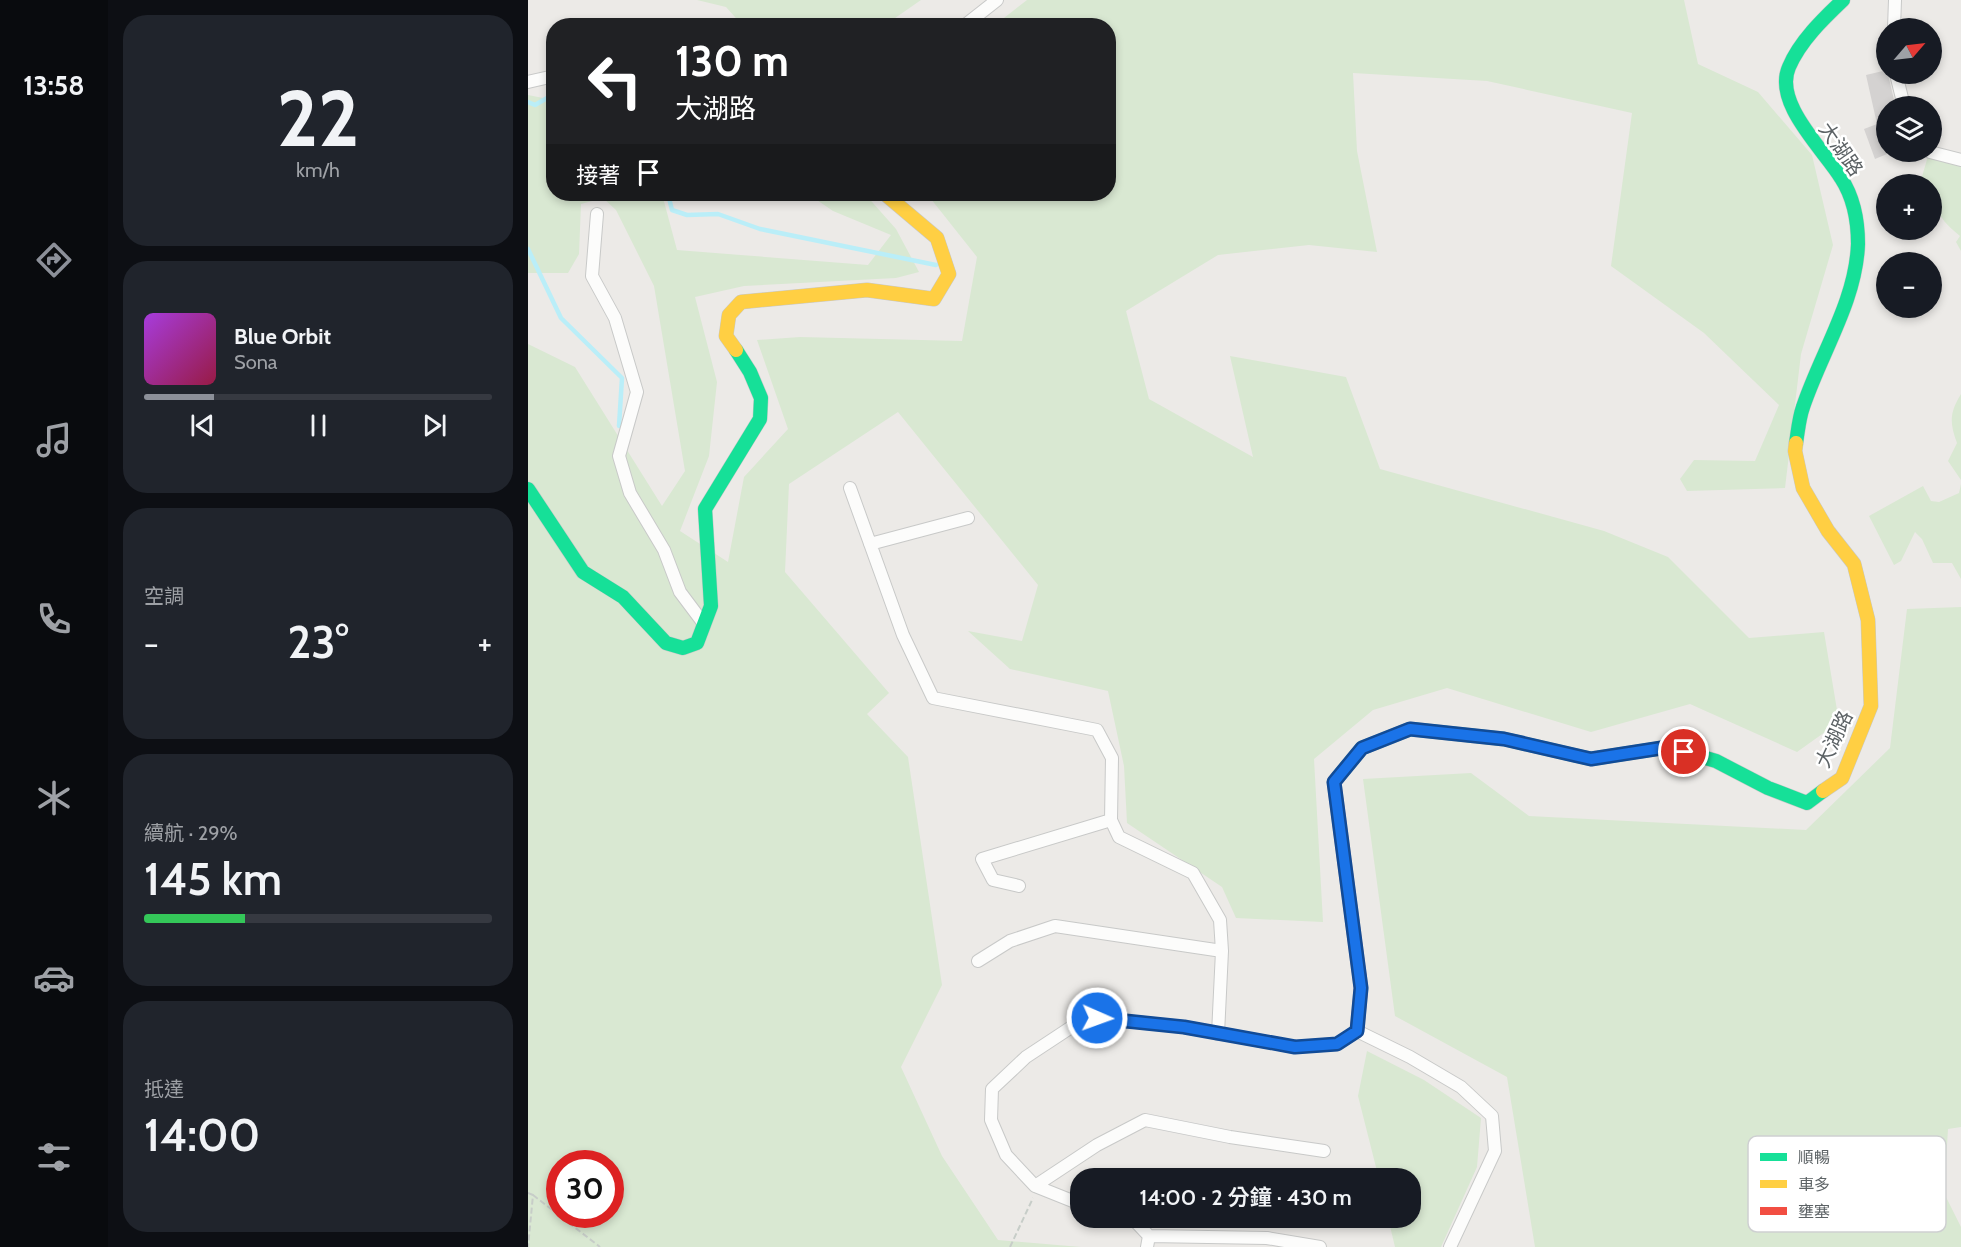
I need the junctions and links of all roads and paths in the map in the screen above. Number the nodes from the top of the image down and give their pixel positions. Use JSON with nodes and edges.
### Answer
{"nodes":[{"id":1,"x":998,"y":0,"type":"edge"},
{"id":2,"x":1843,"y":0,"type":"edge"},
{"id":3,"x":1895,"y":0,"type":"edge"},
{"id":4,"x":974,"y":18,"type":"edge"},
{"id":5,"x":1894,"y":18,"type":"edge"},
{"id":6,"x":546,"y":78,"type":"edge"},
{"id":7,"x":528,"y":82,"type":"edge"},
{"id":8,"x":1942,"y":156,"type":"edge"},
{"id":9,"x":1961,"y":160,"type":"edge"},
{"id":10,"x":893,"y":201,"type":"edge"},
{"id":11,"x":597,"y":214,"type":"dead end"},
{"id":12,"x":850,"y":488,"type":"dead end"},
{"id":13,"x":528,"y":489,"type":"edge"},
{"id":14,"x":968,"y":518,"type":"dead end"},
{"id":15,"x":870,"y":544,"type":"junction"},
{"id":16,"x":704,"y":624,"type":"junction"},
{"id":17,"x":1111,"y":820,"type":"junction"},
{"id":18,"x":1019,"y":886,"type":"dead end"},
{"id":19,"x":1222,"y":951,"type":"junction"},
{"id":20,"x":978,"y":961,"type":"dead end"},
{"id":21,"x":1357,"y":1031,"type":"junction"},
{"id":22,"x":1218,"y":1034,"type":"junction"},
{"id":23,"x":1324,"y":1151,"type":"dead end"},
{"id":24,"x":1035,"y":1190,"type":"junction"},
{"id":25,"x":528,"y":1193,"type":"edge"},
{"id":26,"x":533,"y":1195,"type":"junction"},
{"id":27,"x":1070,"y":1201,"type":"edge"},
{"id":28,"x":1139,"y":1228,"type":"edge"},
{"id":29,"x":1148,"y":1242,"type":"edge"},
{"id":30,"x":528,"y":1247,"type":"edge"},
{"id":31,"x":600,"y":1247,"type":"edge"},
{"id":32,"x":1010,"y":1247,"type":"edge"},
{"id":33,"x":1320,"y":1247,"type":"edge"},
{"id":34,"x":1450,"y":1247,"type":"edge"}],
"edges":[{"from":1,"to":4,"type":"street"},
{"from":2,"to":21,"type":"street","name":"大湖路"},
{"from":3,"to":5,"type":"street"},
{"from":6,"to":7,"type":"street"},
{"from":8,"to":9,"type":"street"},
{"from":10,"to":16,"type":"street"},
{"from":11,"to":16,"type":"street"},
{"from":12,"to":15,"type":"street"},
{"from":13,"to":16,"type":"street"},
{"from":14,"to":15,"type":"street"},
{"from":15,"to":17,"type":"street"},
{"from":17,"to":18,"type":"street"},
{"from":17,"to":19,"type":"street"},
{"from":19,"to":20,"type":"street"},
{"from":19,"to":22,"type":"street"},
{"from":21,"to":22,"type":"street"},
{"from":21,"to":34,"type":"street"},
{"from":22,"to":24,"type":"street"},
{"from":23,"to":24,"type":"street"},
{"from":24,"to":27,"type":"street"},
{"from":24,"to":32,"type":"path"},
{"from":25,"to":26,"type":"path"},
{"from":26,"to":30,"type":"path"},
{"from":26,"to":31,"type":"path"},
{"from":28,"to":29,"type":"street"},
{"from":29,"to":33,"type":"street"}]}
